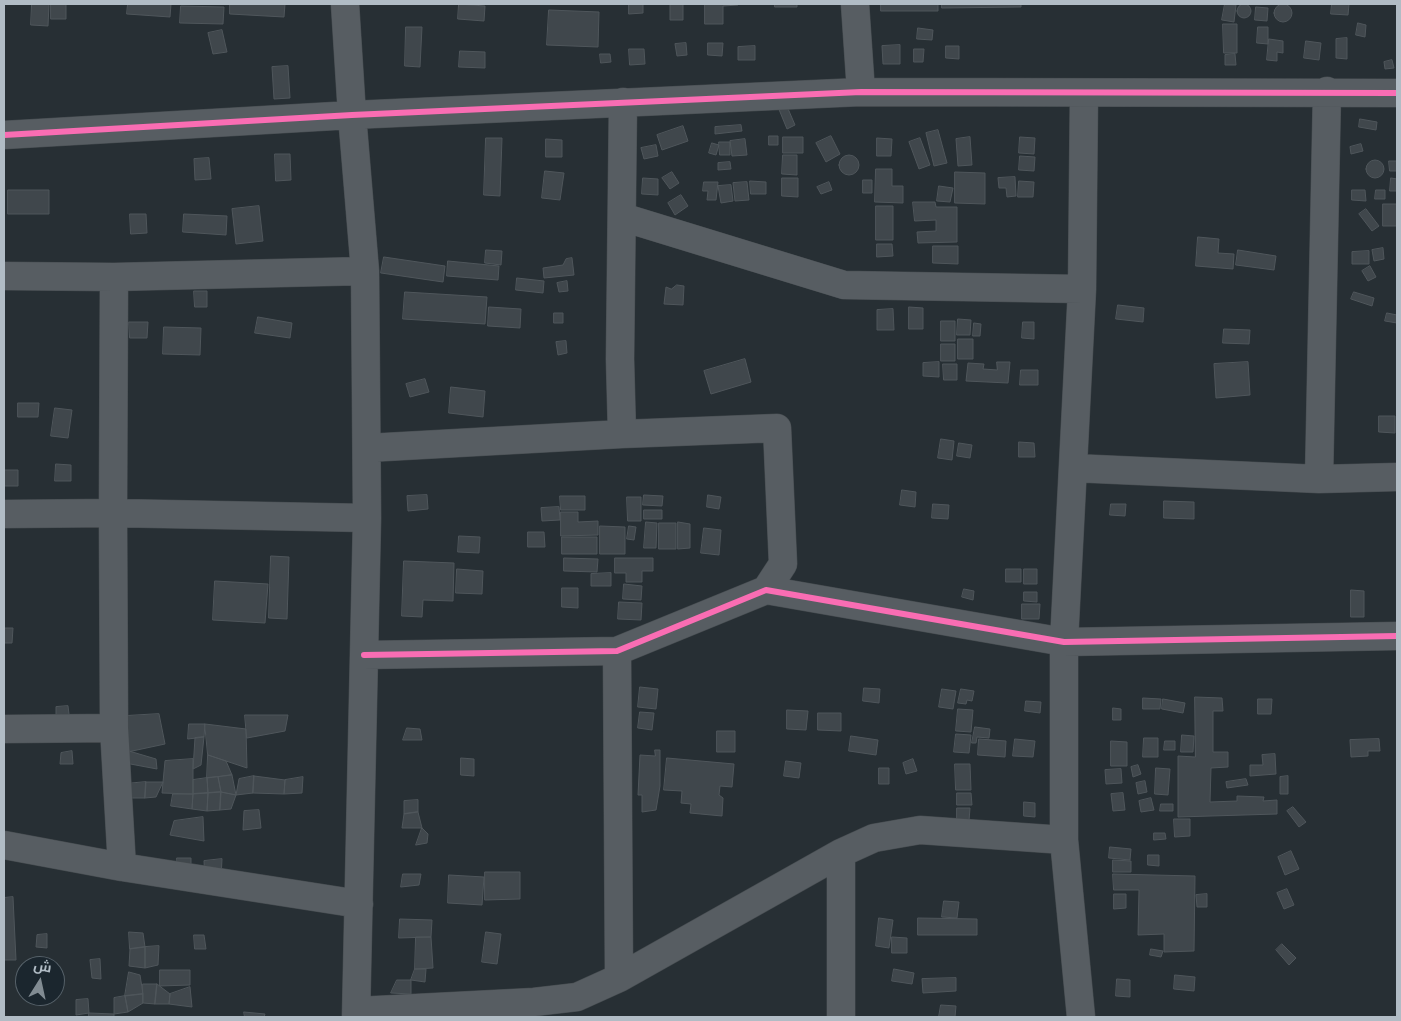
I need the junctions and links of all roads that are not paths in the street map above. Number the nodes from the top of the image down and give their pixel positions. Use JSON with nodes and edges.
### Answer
{"nodes":[{"id":1,"x":346,"y":4,"type":"edge"},
{"id":2,"x":855,"y":4,"type":"edge"},
{"id":3,"x":1327,"y":91,"type":"junction"},
{"id":4,"x":860,"y":92,"type":"junction"},
{"id":5,"x":1084,"y":93,"type":"junction"},
{"id":6,"x":1397,"y":93,"type":"edge"},
{"id":7,"x":623,"y":102,"type":"junction"},
{"id":8,"x":352,"y":115,"type":"junction"},
{"id":9,"x":4,"y":135,"type":"edge"},
{"id":10,"x":622,"y":216,"type":"junction"},
{"id":11,"x":365,"y":271,"type":"junction"},
{"id":12,"x":4,"y":276,"type":"edge"},
{"id":13,"x":114,"y":277,"type":"junction"},
{"id":14,"x":1082,"y":289,"type":"junction"},
{"id":15,"x":622,"y":434,"type":"junction"},
{"id":16,"x":367,"y":448,"type":"junction"},
{"id":17,"x":1073,"y":468,"type":"junction"},
{"id":18,"x":1397,"y":478,"type":"edge"},
{"id":19,"x":1319,"y":480,"type":"junction"},
{"id":20,"x":112,"y":513,"type":"junction"},
{"id":21,"x":4,"y":514,"type":"edge"},
{"id":22,"x":367,"y":518,"type":"junction"},
{"id":23,"x":766,"y":590,"type":"junction"},
{"id":24,"x":1397,"y":636,"type":"edge"},
{"id":25,"x":1064,"y":642,"type":"junction"},
{"id":26,"x":617,"y":651,"type":"junction"},
{"id":27,"x":364,"y":655,"type":"junction"},
{"id":28,"x":114,"y":728,"type":"junction"},
{"id":29,"x":4,"y":729,"type":"edge"},
{"id":30,"x":1064,"y":840,"type":"junction"},
{"id":31,"x":4,"y":845,"type":"edge"},
{"id":32,"x":841,"y":853,"type":"junction"},
{"id":33,"x":122,"y":866,"type":"junction"},
{"id":34,"x":358,"y":904,"type":"junction"},
{"id":35,"x":619,"y":978,"type":"junction"},
{"id":36,"x":356,"y":1014,"type":"edge"},
{"id":37,"x":841,"y":1017,"type":"edge"},
{"id":38,"x":1081,"y":1017,"type":"edge"}],
"edges":[{"from":1,"to":8,"type":"street"},
{"from":2,"to":4,"type":"street"},
{"from":3,"to":5,"type":"street"},
{"from":3,"to":6,"type":"street"},
{"from":3,"to":19,"type":"street"},
{"from":4,"to":5,"type":"street"},
{"from":4,"to":7,"type":"street"},
{"from":5,"to":14,"type":"street"},
{"from":7,"to":8,"type":"street"},
{"from":7,"to":10,"type":"street"},
{"from":8,"to":9,"type":"street"},
{"from":8,"to":11,"type":"street"},
{"from":10,"to":14,"type":"street"},
{"from":10,"to":15,"type":"street"},
{"from":11,"to":13,"type":"street"},
{"from":11,"to":16,"type":"street"},
{"from":12,"to":13,"type":"street"},
{"from":13,"to":20,"type":"street"},
{"from":14,"to":17,"type":"street"},
{"from":15,"to":16,"type":"street"},
{"from":15,"to":23,"type":"street"},
{"from":16,"to":22,"type":"street"},
{"from":17,"to":19,"type":"street"},
{"from":17,"to":25,"type":"street"},
{"from":18,"to":19,"type":"street"},
{"from":20,"to":21,"type":"street"},
{"from":20,"to":22,"type":"street"},
{"from":20,"to":28,"type":"street"},
{"from":22,"to":27,"type":"street"},
{"from":23,"to":25,"type":"street"},
{"from":23,"to":26,"type":"street"},
{"from":24,"to":25,"type":"street"},
{"from":25,"to":30,"type":"street"},
{"from":26,"to":27,"type":"street"},
{"from":26,"to":35,"type":"street"},
{"from":27,"to":34,"type":"street"},
{"from":28,"to":29,"type":"street"},
{"from":28,"to":33,"type":"street"},
{"from":30,"to":32,"type":"street"},
{"from":30,"to":38,"type":"street"},
{"from":31,"to":33,"type":"street"},
{"from":32,"to":35,"type":"street"},
{"from":32,"to":37,"type":"street"},
{"from":33,"to":34,"type":"street"},
{"from":34,"to":36,"type":"street"},
{"from":35,"to":36,"type":"street"}]}
